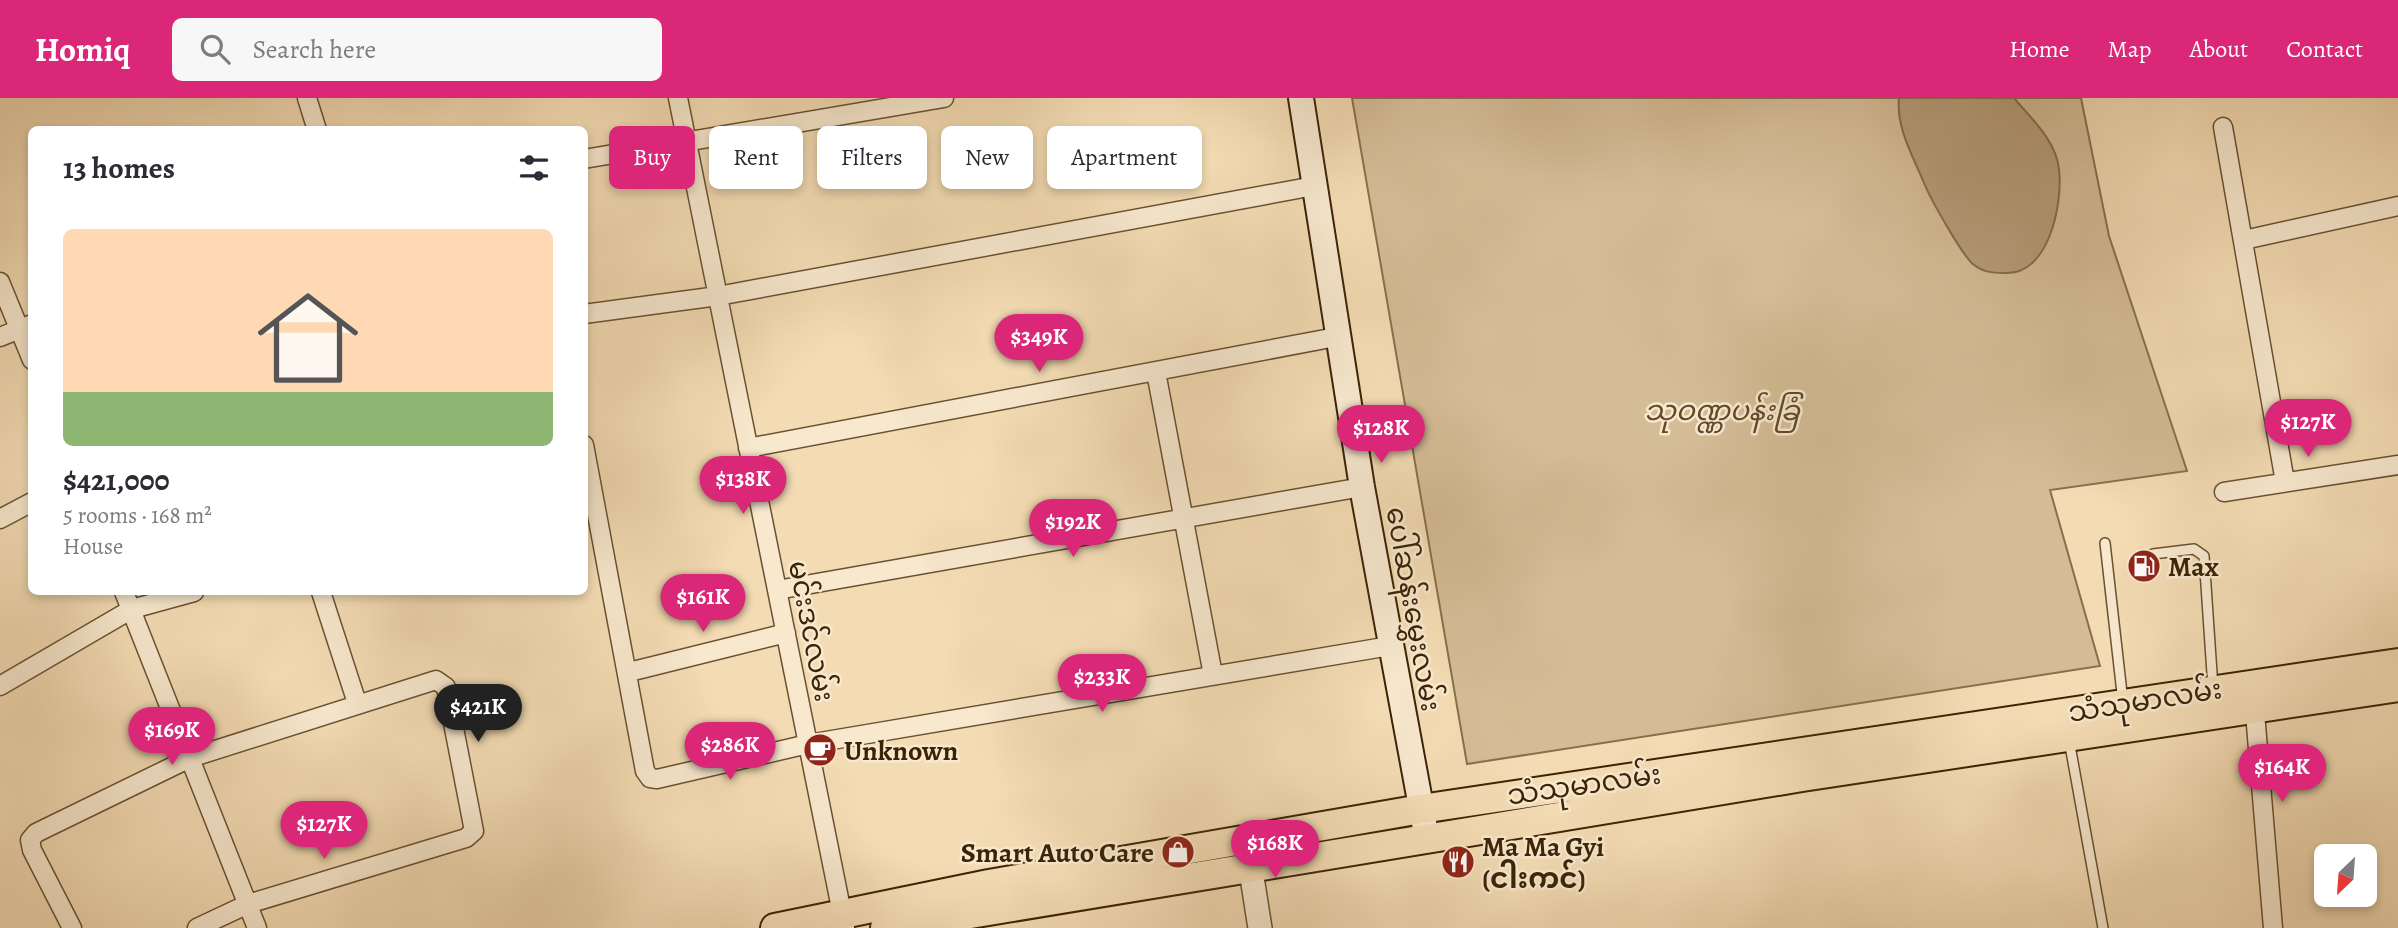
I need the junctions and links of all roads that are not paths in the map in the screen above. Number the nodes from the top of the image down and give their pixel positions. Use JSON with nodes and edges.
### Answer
{"nodes":[{"id":1,"x":307,"y":98,"type":"edge"},
{"id":2,"x":678,"y":98,"type":"edge"},
{"id":3,"x":944,"y":98,"type":"edge"},
{"id":4,"x":1301,"y":98,"type":"edge"},
{"id":5,"x":316,"y":126,"type":"edge"},
{"id":6,"x":684,"y":126,"type":"edge"},
{"id":7,"x":2223,"y":127,"type":"dead end"},
{"id":8,"x":695,"y":142,"type":"edge"},
{"id":9,"x":609,"y":155,"type":"edge"},
{"id":10,"x":588,"y":158,"type":"edge"},
{"id":11,"x":695,"y":182,"type":"edge"},
{"id":12,"x":1314,"y":186,"type":"junction"},
{"id":13,"x":2398,"y":206,"type":"edge"},
{"id":14,"x":2244,"y":240,"type":"junction"},
{"id":15,"x":0,"y":282,"type":"edge"},
{"id":16,"x":718,"y":296,"type":"junction"},
{"id":17,"x":588,"y":313,"type":"edge"},
{"id":18,"x":25,"y":325,"type":"edge"},
{"id":19,"x":0,"y":337,"type":"edge"},
{"id":20,"x":1336,"y":337,"type":"junction"},
{"id":21,"x":1156,"y":373,"type":"junction"},
{"id":22,"x":748,"y":448,"type":"junction"},
{"id":23,"x":2398,"y":464,"type":"edge"},
{"id":24,"x":588,"y":465,"type":"edge"},
{"id":25,"x":2285,"y":482,"type":"junction"},
{"id":26,"x":1362,"y":487,"type":"junction"},
{"id":27,"x":2224,"y":492,"type":"dead end"},
{"id":28,"x":28,"y":504,"type":"edge"},
{"id":29,"x":0,"y":519,"type":"edge"},
{"id":30,"x":1182,"y":520,"type":"junction"},
{"id":31,"x":2105,"y":543,"type":"dead end"},
{"id":32,"x":2153,"y":554,"type":"dead end"},
{"id":33,"x":777,"y":590,"type":"junction"},
{"id":34,"x":125,"y":595,"type":"edge"},
{"id":35,"x":183,"y":595,"type":"edge"},
{"id":36,"x":322,"y":595,"type":"edge"},
{"id":37,"x":132,"y":609,"type":"junction"},
{"id":38,"x":786,"y":633,"type":"junction"},
{"id":39,"x":1390,"y":646,"type":"junction"},
{"id":40,"x":2398,"y":663,"type":"edge"},
{"id":41,"x":629,"y":672,"type":"junction"},
{"id":42,"x":1213,"y":675,"type":"junction"},
{"id":43,"x":0,"y":686,"type":"edge"},
{"id":44,"x":2398,"y":687,"type":"edge"},
{"id":45,"x":2213,"y":690,"type":"junction"},
{"id":46,"x":2253,"y":696,"type":"junction"},
{"id":47,"x":2123,"y":703,"type":"junction"},
{"id":48,"x":357,"y":704,"type":"junction"},
{"id":49,"x":2068,"y":736,"type":"junction"},
{"id":50,"x":808,"y":744,"type":"junction"},
{"id":51,"x":190,"y":758,"type":"junction"},
{"id":52,"x":1421,"y":809,"type":"junction"},
{"id":53,"x":1246,"y":838,"type":"junction"},
{"id":54,"x":1427,"y":839,"type":"junction"},
{"id":55,"x":1251,"y":867,"type":"junction"},
{"id":56,"x":248,"y":904,"type":"junction"},
{"id":57,"x":992,"y":907,"type":"edge"},
{"id":58,"x":844,"y":920,"type":"edge"},
{"id":59,"x":72,"y":928,"type":"edge"},
{"id":60,"x":197,"y":928,"type":"edge"},
{"id":61,"x":257,"y":928,"type":"edge"},
{"id":62,"x":775,"y":928,"type":"edge"},
{"id":63,"x":885,"y":928,"type":"edge"},
{"id":64,"x":1260,"y":928,"type":"edge"},
{"id":65,"x":2103,"y":928,"type":"edge"},
{"id":66,"x":2273,"y":928,"type":"edge"}],
"edges":[{"from":1,"to":5,"type":"street"},
{"from":2,"to":6,"type":"street","name":"မင်းဒင်လမ်း"},
{"from":3,"to":8,"type":"street"},
{"from":4,"to":12,"type":"main road","name":"ပေါ်ဆန်းမွှေးလမ်း"},
{"from":7,"to":14,"type":"street"},
{"from":9,"to":10,"type":"street"},
{"from":11,"to":16,"type":"street","name":"မင်းဒင်လမ်း"},
{"from":12,"to":16,"type":"street"},
{"from":12,"to":20,"type":"main road","name":"ပေါ်ဆန်းမွှေးလမ်း"},
{"from":13,"to":14,"type":"street"},
{"from":14,"to":25,"type":"street"},
{"from":15,"to":18,"type":"street"},
{"from":16,"to":17,"type":"street"},
{"from":16,"to":22,"type":"street","name":"မင်းဒင်လမ်း"},
{"from":18,"to":19,"type":"street"},
{"from":20,"to":21,"type":"street"},
{"from":20,"to":26,"type":"main road","name":"ပေါ်ဆန်းမွှေးလမ်း"},
{"from":21,"to":22,"type":"street"},
{"from":21,"to":30,"type":"street"},
{"from":22,"to":33,"type":"street","name":"မင်းဒင်လမ်း"},
{"from":23,"to":25,"type":"street"},
{"from":24,"to":41,"type":"street"},
{"from":25,"to":27,"type":"street"},
{"from":26,"to":30,"type":"street"},
{"from":26,"to":39,"type":"main road","name":"ပေါ်ဆန်းမွှေးလမ်း"},
{"from":28,"to":29,"type":"street"},
{"from":30,"to":33,"type":"street"},
{"from":30,"to":42,"type":"street"},
{"from":31,"to":47,"type":"lane"},
{"from":32,"to":45,"type":"lane"},
{"from":33,"to":38,"type":"street","name":"မင်းဒင်လမ်း"},
{"from":34,"to":37,"type":"street"},
{"from":35,"to":37,"type":"street"},
{"from":36,"to":48,"type":"street"},
{"from":37,"to":43,"type":"street"},
{"from":37,"to":51,"type":"street"},
{"from":38,"to":41,"type":"street"},
{"from":38,"to":50,"type":"street","name":"မင်းဒင်လမ်း"},
{"from":39,"to":42,"type":"street"},
{"from":39,"to":52,"type":"main road","name":"ပေါ်ဆန်းမွှေးလမ်း"},
{"from":40,"to":46,"type":"main road","name":"သံသုမာလမ်း"},
{"from":41,"to":50,"type":"street"},
{"from":42,"to":50,"type":"street"},
{"from":44,"to":46,"type":"main road","name":"သံသုမာလမ်း"},
{"from":45,"to":46,"type":"main road","name":"သံသုမာလမ်း"},
{"from":45,"to":47,"type":"main road","name":"သံသုမာလမ်း"},
{"from":46,"to":49,"type":"main road","name":"သံသုမာလမ်း"},
{"from":46,"to":66,"type":"street"},
{"from":47,"to":52,"type":"main road","name":"သံသုမာလမ်း"},
{"from":48,"to":51,"type":"street"},
{"from":48,"to":56,"type":"street"},
{"from":49,"to":54,"type":"main road","name":"သံသုမာလမ်း"},
{"from":49,"to":65,"type":"lane"},
{"from":50,"to":58,"type":"street","name":"မင်းဒင်လမ်း"},
{"from":51,"to":56,"type":"street"},
{"from":51,"to":59,"type":"street"},
{"from":52,"to":53,"type":"main road","name":"သံသုမာလမ်း"},
{"from":52,"to":54,"type":"main road","name":"ပေါ်ဆန်းမွှေးလမ်း"},
{"from":53,"to":55,"type":"street"},
{"from":53,"to":57,"type":"main road","name":"သံသုမာလမ်း"},
{"from":54,"to":55,"type":"main road","name":"သံသုမာလမ်း"},
{"from":55,"to":57,"type":"main road","name":"သံသုမာလမ်း"},
{"from":55,"to":64,"type":"street"},
{"from":56,"to":60,"type":"street"},
{"from":56,"to":61,"type":"street"},
{"from":57,"to":58,"type":"main road","name":"သံသုမာလမ်း"},
{"from":57,"to":63,"type":"main road","name":"သံသုမာလမ်း"},
{"from":58,"to":62,"type":"main road","name":"သံသုမာလမ်း"}]}
